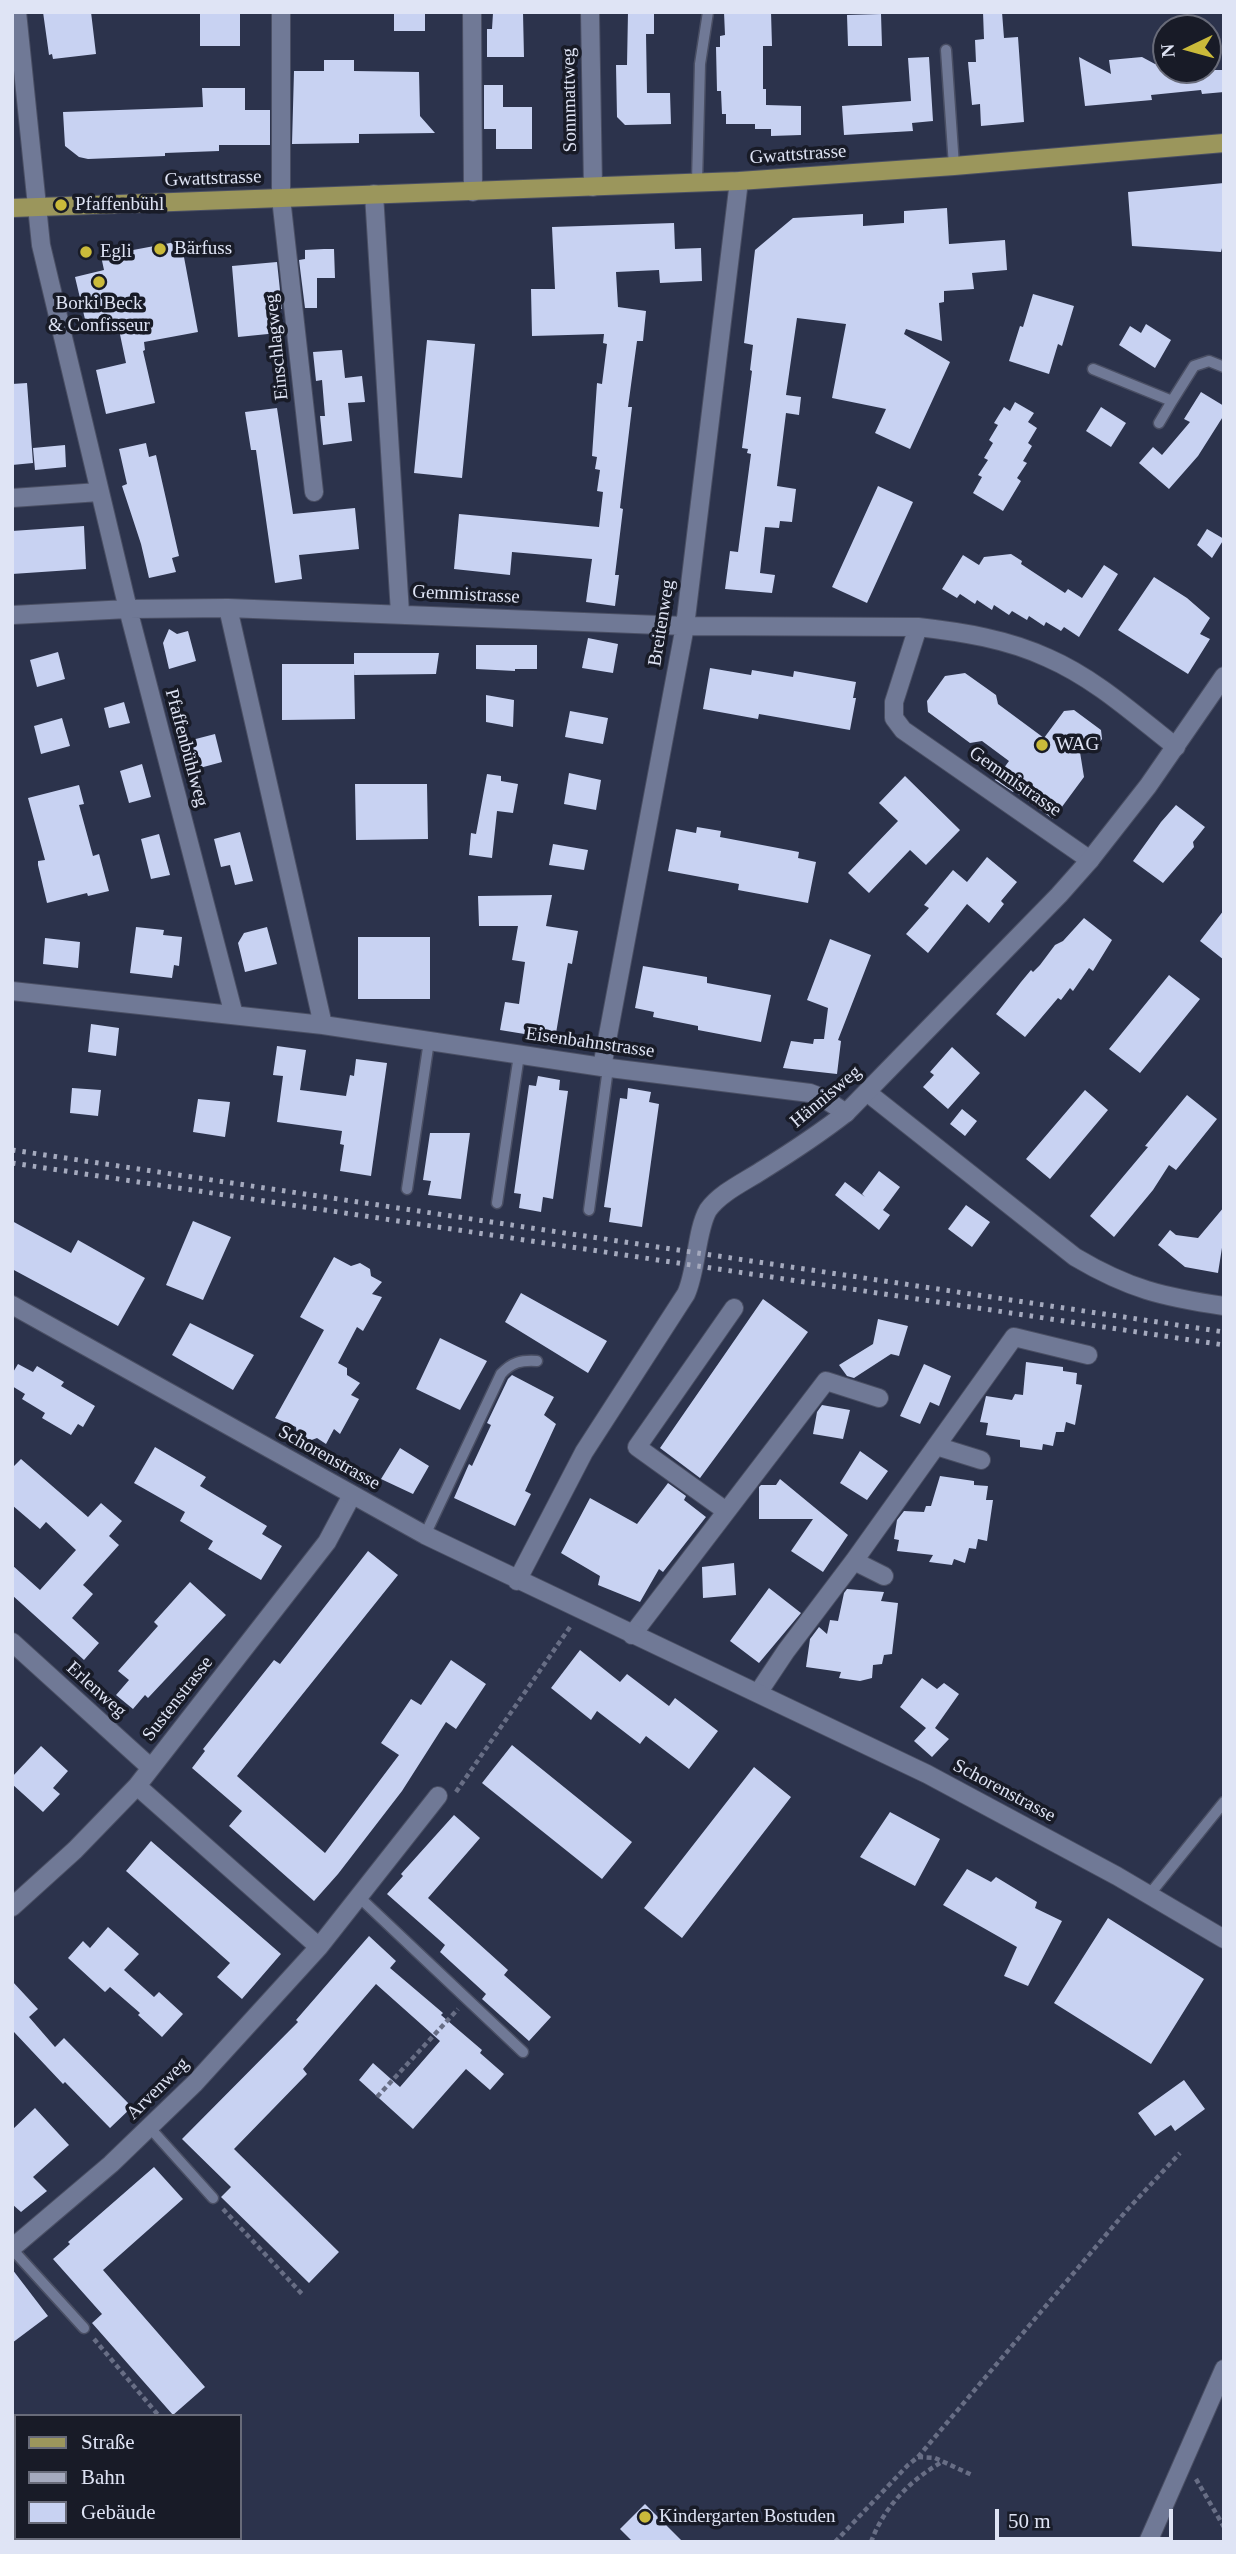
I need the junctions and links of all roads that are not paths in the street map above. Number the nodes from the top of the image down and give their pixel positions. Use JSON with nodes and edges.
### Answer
{"nodes":[{"id":1,"x":18,"y":12,"type":"edge"},
{"id":2,"x":281,"y":12,"type":"edge"},
{"id":3,"x":472,"y":12,"type":"edge"},
{"id":4,"x":590,"y":12,"type":"edge"},
{"id":5,"x":708,"y":12,"type":"edge"},
{"id":6,"x":946,"y":50,"type":"dead end"},
{"id":7,"x":1224,"y":143,"type":"edge"},
{"id":8,"x":954,"y":166,"type":"junction"},
{"id":9,"x":739,"y":181,"type":"junction"},
{"id":10,"x":697,"y":182,"type":"junction"},
{"id":11,"x":593,"y":187,"type":"junction"},
{"id":12,"x":473,"y":192,"type":"junction"},
{"id":13,"x":374,"y":194,"type":"junction"},
{"id":14,"x":281,"y":198,"type":"junction"},
{"id":15,"x":38,"y":206,"type":"junction"},
{"id":16,"x":12,"y":208,"type":"edge"},
{"id":17,"x":1224,"y":367,"type":"edge"},
{"id":18,"x":1093,"y":369,"type":"dead end"},
{"id":19,"x":1172,"y":401,"type":"junction"},
{"id":20,"x":1159,"y":423,"type":"dead end"},
{"id":21,"x":99,"y":492,"type":"junction"},
{"id":22,"x":314,"y":492,"type":"dead end"},
{"id":23,"x":12,"y":498,"type":"edge"},
{"id":24,"x":228,"y":608,"type":"junction"},
{"id":25,"x":128,"y":609,"type":"junction"},
{"id":26,"x":400,"y":613,"type":"junction"},
{"id":27,"x":12,"y":615,"type":"edge"},
{"id":28,"x":685,"y":626,"type":"junction"},
{"id":29,"x":918,"y":627,"type":"junction"},
{"id":30,"x":1224,"y":676,"type":"edge"},
{"id":31,"x":1176,"y":747,"type":"junction"},
{"id":32,"x":1090,"y":860,"type":"junction"},
{"id":33,"x":12,"y":991,"type":"edge"},
{"id":34,"x":234,"y":1015,"type":"junction"},
{"id":35,"x":323,"y":1025,"type":"junction"},
{"id":36,"x":429,"y":1041,"type":"junction"},
{"id":37,"x":519,"y":1055,"type":"junction"},
{"id":38,"x":605,"y":1068,"type":"junction"},
{"id":39,"x":868,"y":1093,"type":"junction"},
{"id":40,"x":846,"y":1113,"type":"junction"},
{"id":41,"x":407,"y":1189,"type":"dead end"},
{"id":42,"x":497,"y":1203,"type":"dead end"},
{"id":43,"x":589,"y":1210,"type":"dead end"},
{"id":44,"x":12,"y":1305,"type":"edge"},
{"id":45,"x":1224,"y":1306,"type":"edge"},
{"id":46,"x":734,"y":1308,"type":"dead end"},
{"id":47,"x":1088,"y":1355,"type":"dead end"},
{"id":48,"x":537,"y":1361,"type":"dead end"},
{"id":49,"x":879,"y":1398,"type":"dead end"},
{"id":50,"x":936,"y":1446,"type":"junction"},
{"id":51,"x":981,"y":1460,"type":"dead end"},
{"id":52,"x":352,"y":1495,"type":"junction"},
{"id":53,"x":726,"y":1511,"type":"junction"},
{"id":54,"x":425,"y":1535,"type":"junction"},
{"id":55,"x":854,"y":1561,"type":"junction"},
{"id":56,"x":884,"y":1576,"type":"dead end"},
{"id":57,"x":517,"y":1581,"type":"junction"},
{"id":58,"x":632,"y":1634,"type":"junction"},
{"id":59,"x":12,"y":1642,"type":"edge"},
{"id":60,"x":758,"y":1693,"type":"junction"},
{"id":61,"x":151,"y":1768,"type":"junction"},
{"id":62,"x":136,"y":1786,"type":"junction"},
{"id":63,"x":438,"y":1796,"type":"road end"},
{"id":64,"x":1224,"y":1802,"type":"edge"},
{"id":65,"x":1149,"y":1895,"type":"junction"},
{"id":66,"x":359,"y":1896,"type":"junction"},
{"id":67,"x":12,"y":1908,"type":"edge"},
{"id":68,"x":1224,"y":1939,"type":"edge"},
{"id":69,"x":319,"y":1947,"type":"junction"},
{"id":70,"x":523,"y":2052,"type":"dead end"},
{"id":71,"x":150,"y":2128,"type":"junction"},
{"id":72,"x":213,"y":2198,"type":"road end"},
{"id":73,"x":12,"y":2248,"type":"edge"},
{"id":74,"x":84,"y":2328,"type":"road end"},
{"id":75,"x":1224,"y":2369,"type":"edge"},
{"id":76,"x":1148,"y":2542,"type":"edge"}],
"edges":[{"from":1,"to":15,"type":"street","name":"Pfaffenbühlweg"},
{"from":2,"to":14,"type":"street","name":"Einschlagweg"},
{"from":3,"to":12,"type":"street"},
{"from":4,"to":11,"type":"street","name":"Sonnmattweg"},
{"from":5,"to":10,"type":"lane"},
{"from":6,"to":8,"type":"lane"},
{"from":7,"to":8,"type":"main road","name":"Gwattstrasse"},
{"from":8,"to":9,"type":"main road","name":"Gwattstrasse"},
{"from":9,"to":10,"type":"main road","name":"Gwattstrasse"},
{"from":9,"to":28,"type":"street","name":"Breitenweg"},
{"from":10,"to":11,"type":"main road","name":"Gwattstrasse"},
{"from":11,"to":12,"type":"main road","name":"Gwattstrasse"},
{"from":12,"to":13,"type":"main road","name":"Gwattstrasse"},
{"from":13,"to":14,"type":"main road","name":"Gwattstrasse"},
{"from":13,"to":26,"type":"street"},
{"from":14,"to":15,"type":"main road","name":"Gwattstrasse"},
{"from":14,"to":22,"type":"street","name":"Einschlagweg"},
{"from":15,"to":16,"type":"main road","name":"Gwattstrasse"},
{"from":15,"to":21,"type":"street","name":"Pfaffenbühlweg"},
{"from":17,"to":19,"type":"lane"},
{"from":18,"to":19,"type":"lane"},
{"from":19,"to":20,"type":"lane"},
{"from":21,"to":23,"type":"street"},
{"from":21,"to":25,"type":"street","name":"Pfaffenbühlweg"},
{"from":24,"to":25,"type":"street","name":"Gemmistrasse"},
{"from":24,"to":26,"type":"street","name":"Gemmistrasse"},
{"from":24,"to":35,"type":"street"},
{"from":25,"to":27,"type":"street","name":"Gemmistrasse"},
{"from":25,"to":34,"type":"street","name":"Pfaffenbühlweg"},
{"from":26,"to":28,"type":"street","name":"Gemmistrasse"},
{"from":28,"to":29,"type":"street","name":"Gemmistrasse"},
{"from":28,"to":38,"type":"street","name":"Breitenweg"},
{"from":29,"to":31,"type":"street","name":"Gemmistrasse"},
{"from":29,"to":32,"type":"street","name":"Gemmistrasse"},
{"from":30,"to":31,"type":"street","name":"Hännisweg"},
{"from":31,"to":32,"type":"street","name":"Hännisweg"},
{"from":32,"to":39,"type":"street","name":"Hännisweg"},
{"from":33,"to":34,"type":"street","name":"Eisenbahnstrasse"},
{"from":34,"to":35,"type":"street","name":"Eisenbahnstrasse"},
{"from":35,"to":36,"type":"street","name":"Eisenbahnstrasse"},
{"from":36,"to":37,"type":"street","name":"Eisenbahnstrasse"},
{"from":36,"to":41,"type":"lane"},
{"from":37,"to":38,"type":"street","name":"Eisenbahnstrasse"},
{"from":37,"to":42,"type":"lane"},
{"from":38,"to":40,"type":"street","name":"Eisenbahnstrasse"},
{"from":38,"to":43,"type":"lane"},
{"from":39,"to":40,"type":"street","name":"Hännisweg"},
{"from":39,"to":45,"type":"street"},
{"from":40,"to":57,"type":"street","name":"Hännisweg"},
{"from":44,"to":52,"type":"street","name":"Schorenstrasse"},
{"from":46,"to":53,"type":"street"},
{"from":47,"to":50,"type":"street"},
{"from":48,"to":54,"type":"lane"},
{"from":49,"to":53,"type":"street"},
{"from":50,"to":51,"type":"street"},
{"from":50,"to":55,"type":"street"},
{"from":52,"to":54,"type":"street","name":"Schorenstrasse"},
{"from":52,"to":61,"type":"street","name":"Sustenstrasse"},
{"from":53,"to":58,"type":"street"},
{"from":54,"to":57,"type":"street","name":"Schorenstrasse"},
{"from":55,"to":56,"type":"street"},
{"from":55,"to":60,"type":"street"},
{"from":57,"to":58,"type":"street","name":"Schorenstrasse"},
{"from":58,"to":60,"type":"street","name":"Schorenstrasse"},
{"from":59,"to":61,"type":"street","name":"Erlenweg"},
{"from":60,"to":65,"type":"street","name":"Schorenstrasse"},
{"from":61,"to":62,"type":"street","name":"Sustenstrasse"},
{"from":62,"to":67,"type":"street","name":"Sustenstrasse"},
{"from":62,"to":69,"type":"street"},
{"from":63,"to":66,"type":"street","name":"Arvenweg"},
{"from":64,"to":65,"type":"lane"},
{"from":65,"to":68,"type":"street","name":"Schorenstrasse"},
{"from":66,"to":69,"type":"street","name":"Arvenweg"},
{"from":66,"to":70,"type":"lane"},
{"from":69,"to":71,"type":"street","name":"Arvenweg"},
{"from":71,"to":72,"type":"lane"},
{"from":71,"to":73,"type":"street","name":"Arvenweg"},
{"from":73,"to":74,"type":"lane"},
{"from":75,"to":76,"type":"street"}]}
